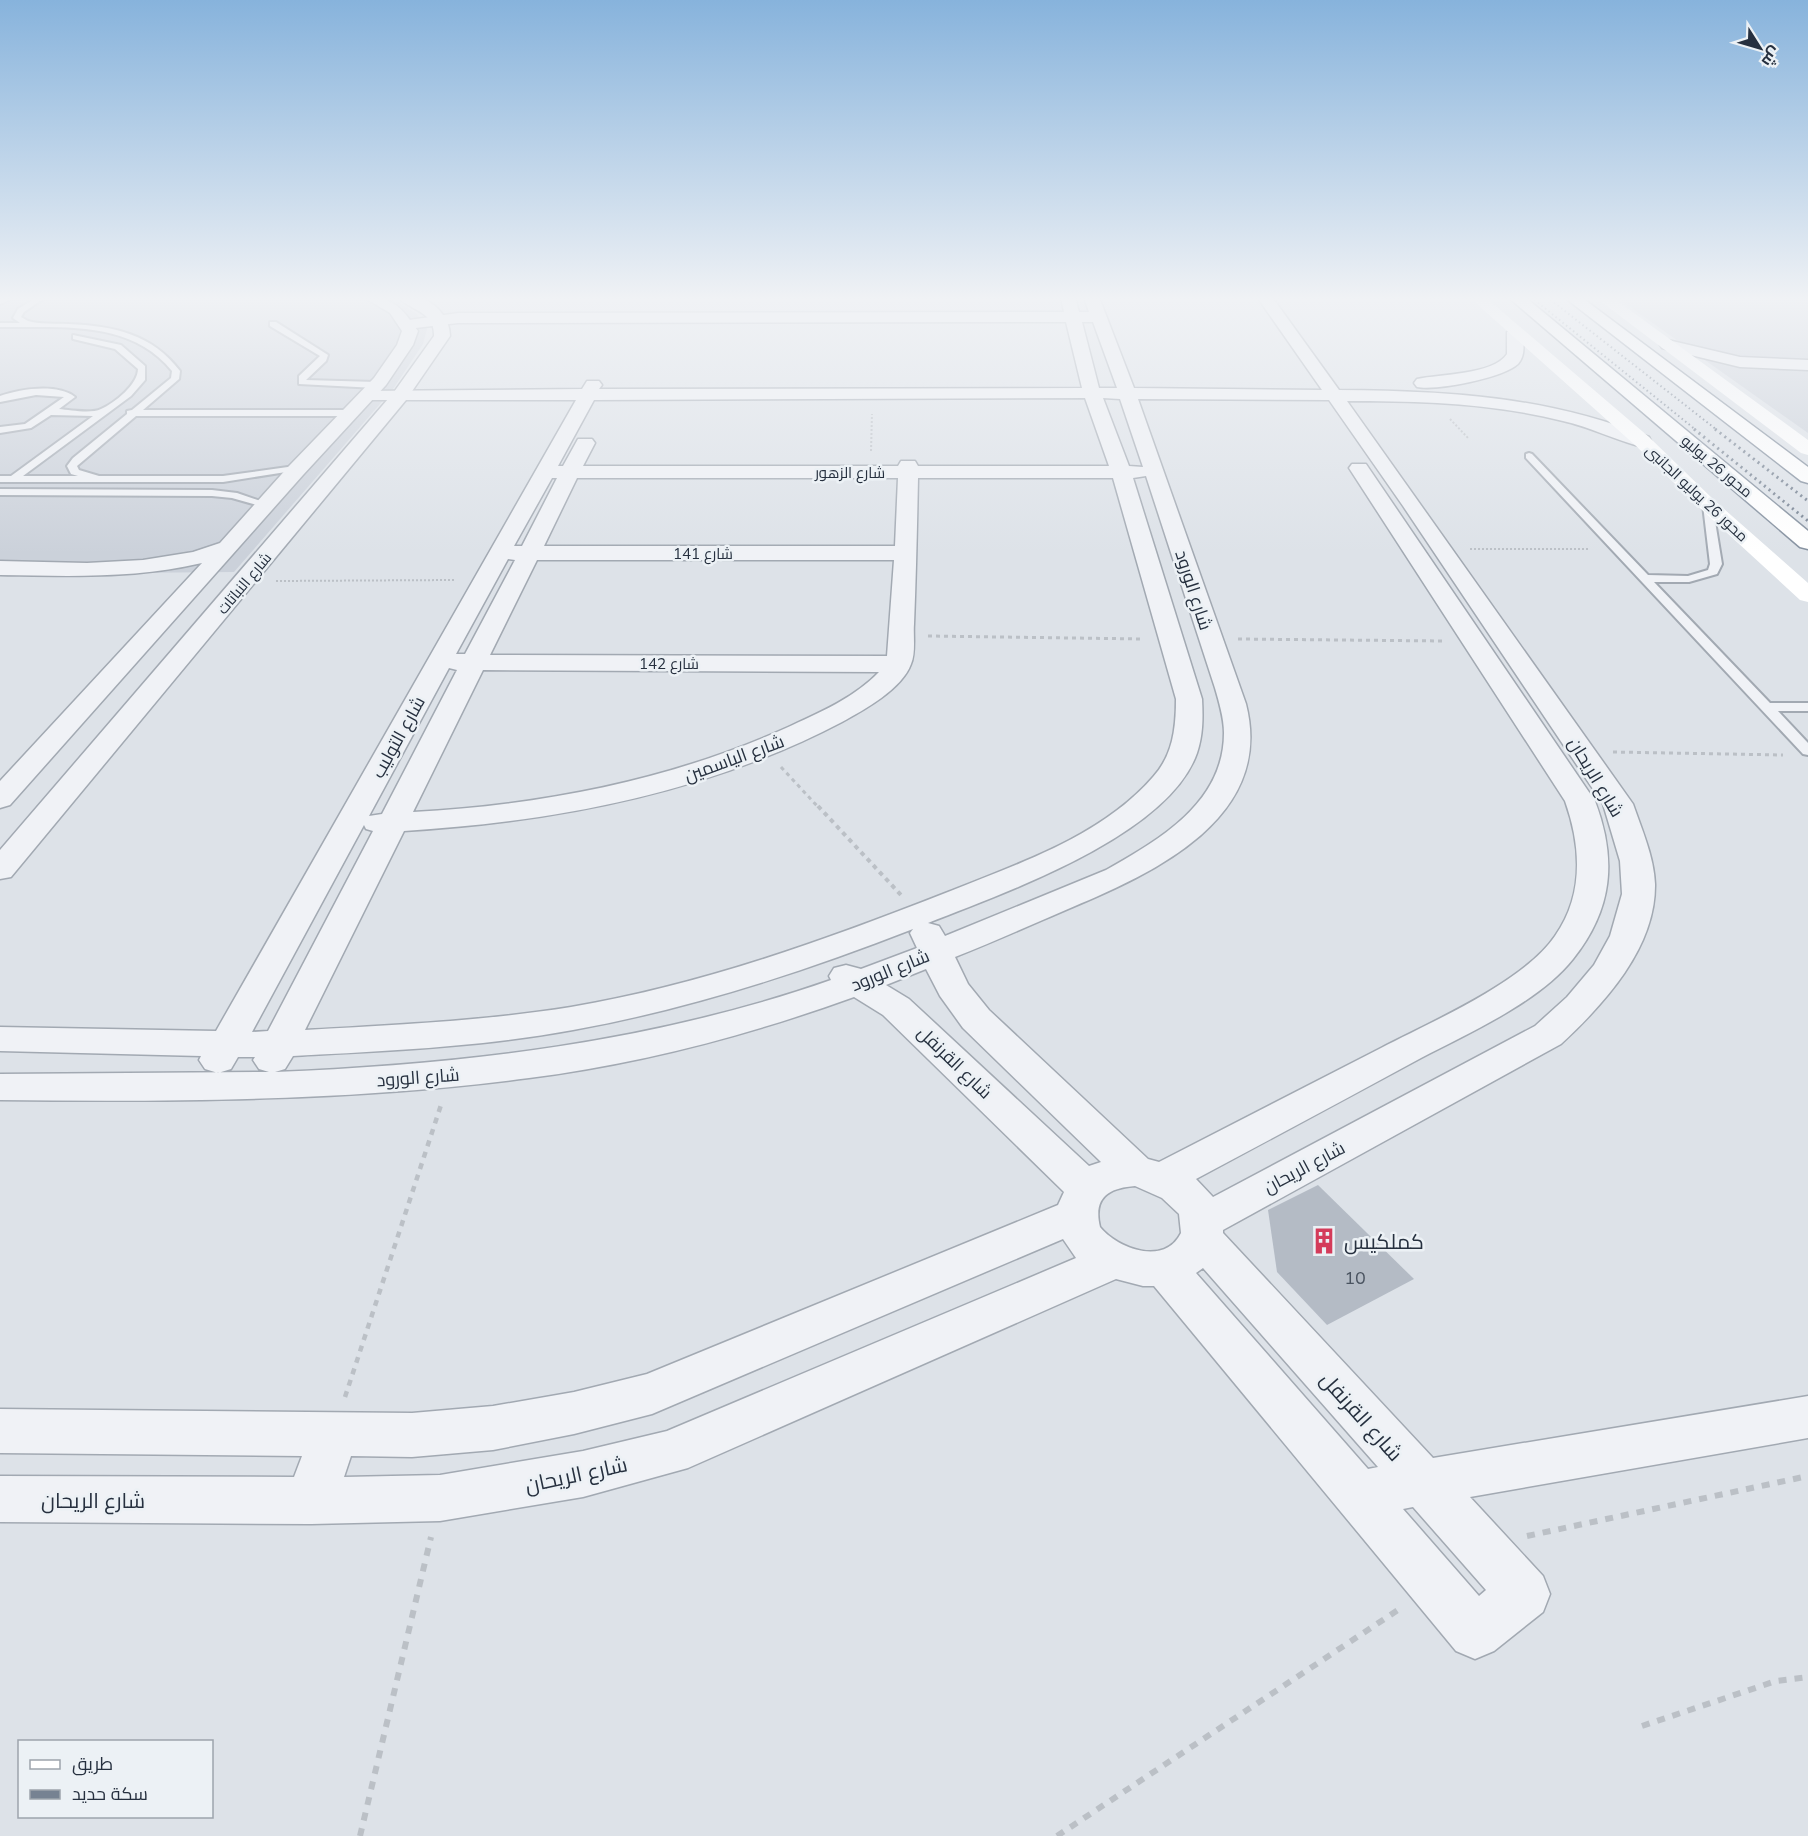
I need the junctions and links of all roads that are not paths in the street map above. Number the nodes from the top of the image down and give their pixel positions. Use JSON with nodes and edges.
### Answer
{"nodes":[{"id":1,"x":140,"y":383,"type":"edge"},
{"id":2,"x":169,"y":383,"type":"edge"},
{"id":3,"x":308,"y":383,"type":"edge"},
{"id":4,"x":377,"y":383,"type":"edge"},
{"id":5,"x":409,"y":383,"type":"edge"},
{"id":6,"x":1106,"y":383,"type":"edge"},
{"id":7,"x":1313,"y":383,"type":"edge"},
{"id":8,"x":1414,"y":383,"type":"edge"},
{"id":9,"x":1574,"y":383,"type":"edge"},
{"id":10,"x":1617,"y":383,"type":"edge"},
{"id":11,"x":1683,"y":383,"type":"edge"},
{"id":12,"x":1718,"y":383,"type":"edge"},
{"id":13,"x":1748,"y":383,"type":"edge"},
{"id":14,"x":1108,"y":389,"type":"junction"},
{"id":15,"x":372,"y":390,"type":"junction"},
{"id":16,"x":404,"y":390,"type":"junction"},
{"id":17,"x":601,"y":390,"type":"junction"},
{"id":18,"x":1318,"y":390,"type":"junction"},
{"id":19,"x":1730,"y":392,"type":"junction"},
{"id":20,"x":71,"y":397,"type":"junction"},
{"id":21,"x":0,"y":399,"type":"edge"},
{"id":22,"x":0,"y":408,"type":"edge"},
{"id":23,"x":51,"y":412,"type":"junction"},
{"id":24,"x":100,"y":413,"type":"junction"},
{"id":25,"x":134,"y":413,"type":"junction"},
{"id":26,"x":351,"y":413,"type":"junction"},
{"id":27,"x":0,"y":430,"type":"edge"},
{"id":28,"x":1642,"y":441,"type":"junction"},
{"id":29,"x":1808,"y":449,"type":"edge"},
{"id":30,"x":1529,"y":456,"type":"dead end"},
{"id":31,"x":298,"y":467,"type":"junction"},
{"id":32,"x":560,"y":467,"type":"junction"},
{"id":33,"x":908,"y":468,"type":"junction"},
{"id":34,"x":1120,"y":469,"type":"junction"},
{"id":35,"x":1155,"y":469,"type":"junction"},
{"id":36,"x":1808,"y":477,"type":"edge"},
{"id":37,"x":0,"y":479,"type":"edge"},
{"id":38,"x":13,"y":479,"type":"junction"},
{"id":39,"x":98,"y":479,"type":"junction"},
{"id":40,"x":0,"y":492,"type":"edge"},
{"id":41,"x":267,"y":505,"type":"junction"},
{"id":42,"x":1708,"y":505,"type":"junction"},
{"id":43,"x":1808,"y":542,"type":"edge"},
{"id":44,"x":229,"y":547,"type":"junction"},
{"id":45,"x":500,"y":553,"type":"junction"},
{"id":46,"x":906,"y":553,"type":"junction"},
{"id":47,"x":529,"y":554,"type":"junction"},
{"id":48,"x":0,"y":568,"type":"edge"},
{"id":49,"x":1644,"y":578,"type":"junction"},
{"id":50,"x":0,"y":585,"type":"edge"},
{"id":51,"x":163,"y":595,"type":"junction"},
{"id":52,"x":1808,"y":595,"type":"edge"},
{"id":53,"x":1171,"y":639,"type":"junction"},
{"id":54,"x":1211,"y":639,"type":"junction"},
{"id":55,"x":439,"y":662,"type":"junction"},
{"id":56,"x":474,"y":662,"type":"junction"},
{"id":57,"x":898,"y":664,"type":"junction"},
{"id":58,"x":1183,"y":680,"type":"junction"},
{"id":59,"x":1224,"y":681,"type":"junction"},
{"id":60,"x":1766,"y":707,"type":"junction"},
{"id":61,"x":1808,"y":708,"type":"edge"},
{"id":62,"x":1808,"y":751,"type":"edge"},
{"id":63,"x":0,"y":799,"type":"edge"},
{"id":64,"x":393,"y":823,"type":"junction"},
{"id":65,"x":349,"y":825,"type":"junction"},
{"id":66,"x":0,"y":870,"type":"edge"},
{"id":67,"x":920,"y":915,"type":"junction"},
{"id":68,"x":1579,"y":922,"type":"junction"},
{"id":69,"x":1625,"y":939,"type":"junction"},
{"id":70,"x":935,"y":952,"type":"junction"},
{"id":71,"x":806,"y":957,"type":"junction"},
{"id":72,"x":859,"y":983,"type":"junction"},
{"id":73,"x":0,"y":1039,"type":"edge"},
{"id":74,"x":226,"y":1044,"type":"junction"},
{"id":75,"x":280,"y":1044,"type":"junction"},
{"id":76,"x":259,"y":1086,"type":"junction"},
{"id":77,"x":0,"y":1087,"type":"edge"},
{"id":78,"x":202,"y":1089,"type":"junction"},
{"id":79,"x":1150,"y":1175,"type":"junction"},
{"id":80,"x":1082,"y":1202,"type":"junction"},
{"id":81,"x":1202,"y":1229,"type":"junction"},
{"id":82,"x":1113,"y":1261,"type":"junction"},
{"id":83,"x":1164,"y":1267,"type":"junction"},
{"id":84,"x":1808,"y":1417,"type":"edge"},
{"id":85,"x":0,"y":1431,"type":"edge"},
{"id":86,"x":333,"y":1436,"type":"junction"},
{"id":87,"x":1422,"y":1482,"type":"junction"},
{"id":88,"x":1357,"y":1494,"type":"junction"},
{"id":89,"x":0,"y":1499,"type":"edge"},
{"id":90,"x":311,"y":1501,"type":"junction"}],
"edges":[{"from":1,"to":24,"type":"lane"},
{"from":2,"to":25,"type":"lane"},
{"from":3,"to":15,"type":"lane"},
{"from":4,"to":15,"type":"street","name":"شارع النباتات"},
{"from":5,"to":16,"type":"street","name":"شارع النباتات"},
{"from":6,"to":14,"type":"street","name":"شارع الورود"},
{"from":7,"to":18,"type":"street","name":"شارع الريحان"},
{"from":8,"to":18,"type":"street"},
{"from":9,"to":28,"type":"main road","name":"محور 26 يوليو الجانبى"},
{"from":10,"to":43,"type":"main road","name":"محور 26 يوليو"},
{"from":11,"to":36,"type":"main road"},
{"from":12,"to":19,"type":"main road"},
{"from":13,"to":19,"type":"street"},
{"from":14,"to":17,"type":"street"},
{"from":14,"to":17,"type":"street"},
{"from":14,"to":18,"type":"street"},
{"from":14,"to":34,"type":"street","name":"شارع الورود"},
{"from":14,"to":35,"type":"street","name":"شارع الورود"},
{"from":15,"to":16,"type":"street"},
{"from":15,"to":26,"type":"street","name":"شارع النباتات"},
{"from":16,"to":17,"type":"street"},
{"from":16,"to":66,"type":"street","name":"شارع النباتات"},
{"from":17,"to":32,"type":"street","name":"شارع التوليب"},
{"from":18,"to":28,"type":"street"},
{"from":18,"to":68,"type":"street","name":"شارع الريحان"},
{"from":18,"to":69,"type":"street","name":"شارع الريحان"},
{"from":19,"to":29,"type":"main road"},
{"from":20,"to":21,"type":"lane"},
{"from":20,"to":22,"type":"lane"},
{"from":20,"to":23,"type":"lane"},
{"from":23,"to":24,"type":"lane"},
{"from":23,"to":27,"type":"lane"},
{"from":24,"to":25,"type":"lane"},
{"from":24,"to":38,"type":"lane"},
{"from":25,"to":26,"type":"lane"},
{"from":25,"to":39,"type":"lane"},
{"from":26,"to":31,"type":"street","name":"شارع النباتات"},
{"from":28,"to":42,"type":"main road","name":"محور 26 يوليو الجانبى"},
{"from":30,"to":49,"type":"lane"},
{"from":31,"to":39,"type":"lane"},
{"from":31,"to":41,"type":"street","name":"شارع النباتات"},
{"from":32,"to":33,"type":"street","name":"شارع الزهور"},
{"from":32,"to":33,"type":"street","name":"شارع الزهور"},
{"from":32,"to":45,"type":"street","name":"شارع التوليب"},
{"from":32,"to":47,"type":"street","name":"شارع التوليب"},
{"from":33,"to":34,"type":"street","name":"شارع الزهور"},
{"from":33,"to":46,"type":"street"},
{"from":34,"to":35,"type":"street","name":"شارع الزهور"},
{"from":34,"to":53,"type":"street","name":"شارع الورود"},
{"from":35,"to":54,"type":"street","name":"شارع الورود"},
{"from":37,"to":38,"type":"lane"},
{"from":38,"to":39,"type":"lane"},
{"from":40,"to":41,"type":"lane"},
{"from":41,"to":44,"type":"street","name":"شارع النباتات"},
{"from":42,"to":49,"type":"lane"},
{"from":42,"to":52,"type":"main road","name":"محور 26 يوليو الجانبى"},
{"from":44,"to":48,"type":"street"},
{"from":44,"to":51,"type":"street","name":"شارع النباتات"},
{"from":45,"to":47,"type":"street","name":"شارع 141"},
{"from":45,"to":55,"type":"street","name":"شارع التوليب"},
{"from":46,"to":47,"type":"street","name":"شارع 141"},
{"from":46,"to":57,"type":"street"},
{"from":47,"to":56,"type":"street","name":"شارع التوليب"},
{"from":49,"to":60,"type":"lane"},
{"from":50,"to":51,"type":"street"},
{"from":51,"to":63,"type":"street","name":"شارع النباتات"},
{"from":53,"to":54,"type":"street"},
{"from":53,"to":58,"type":"street","name":"شارع الورود"},
{"from":54,"to":59,"type":"street","name":"شارع الورود"},
{"from":55,"to":56,"type":"street","name":"شارع 142"},
{"from":55,"to":65,"type":"street","name":"شارع التوليب"},
{"from":56,"to":57,"type":"street","name":"شارع 142"},
{"from":56,"to":64,"type":"street","name":"شارع التوليب"},
{"from":57,"to":64,"type":"street","name":"شارع الياسمين"},
{"from":58,"to":59,"type":"street"},
{"from":58,"to":67,"type":"street","name":"شارع الورود"},
{"from":59,"to":70,"type":"street","name":"شارع الورود"},
{"from":60,"to":61,"type":"lane"},
{"from":60,"to":62,"type":"lane"},
{"from":64,"to":65,"type":"street","name":"شارع الياسمين"},
{"from":64,"to":75,"type":"street","name":"شارع التوليب"},
{"from":65,"to":74,"type":"street","name":"شارع التوليب"},
{"from":67,"to":70,"type":"street"},
{"from":67,"to":71,"type":"street","name":"شارع الورود"},
{"from":68,"to":69,"type":"street"},
{"from":68,"to":79,"type":"street","name":"شارع الريحان"},
{"from":69,"to":81,"type":"street","name":"شارع الريحان"},
{"from":70,"to":72,"type":"street","name":"شارع الورود"},
{"from":70,"to":79,"type":"street"},
{"from":71,"to":72,"type":"street","name":"شارع القرنفل"},
{"from":71,"to":75,"type":"street","name":"شارع الورود"},
{"from":72,"to":76,"type":"street","name":"شارع الورود"},
{"from":72,"to":80,"type":"street","name":"شارع القرنفل"},
{"from":73,"to":74,"type":"street","name":"شارع الورود"},
{"from":74,"to":75,"type":"street","name":"شارع الورود"},
{"from":74,"to":78,"type":"street","name":"شارع التوليب"},
{"from":75,"to":76,"type":"street","name":"شارع التوليب"},
{"from":76,"to":78,"type":"street","name":"شارع الورود"},
{"from":77,"to":78,"type":"street","name":"شارع الورود"},
{"from":79,"to":80,"type":"street"},
{"from":79,"to":81,"type":"street"},
{"from":80,"to":82,"type":"street"},
{"from":80,"to":86,"type":"street"},
{"from":81,"to":83,"type":"street"},
{"from":81,"to":87,"type":"street","name":"شارع القرنفل"},
{"from":82,"to":83,"type":"street"},
{"from":82,"to":90,"type":"street","name":"شارع الريحان"},
{"from":83,"to":88,"type":"street"},
{"from":84,"to":87,"type":"street"},
{"from":85,"to":86,"type":"street"},
{"from":86,"to":90,"type":"street"},
{"from":87,"to":88,"type":"street"},
{"from":87,"to":88,"type":"street","name":"شارع القرنفل"},
{"from":89,"to":90,"type":"street","name":"شارع الريحان"}]}
